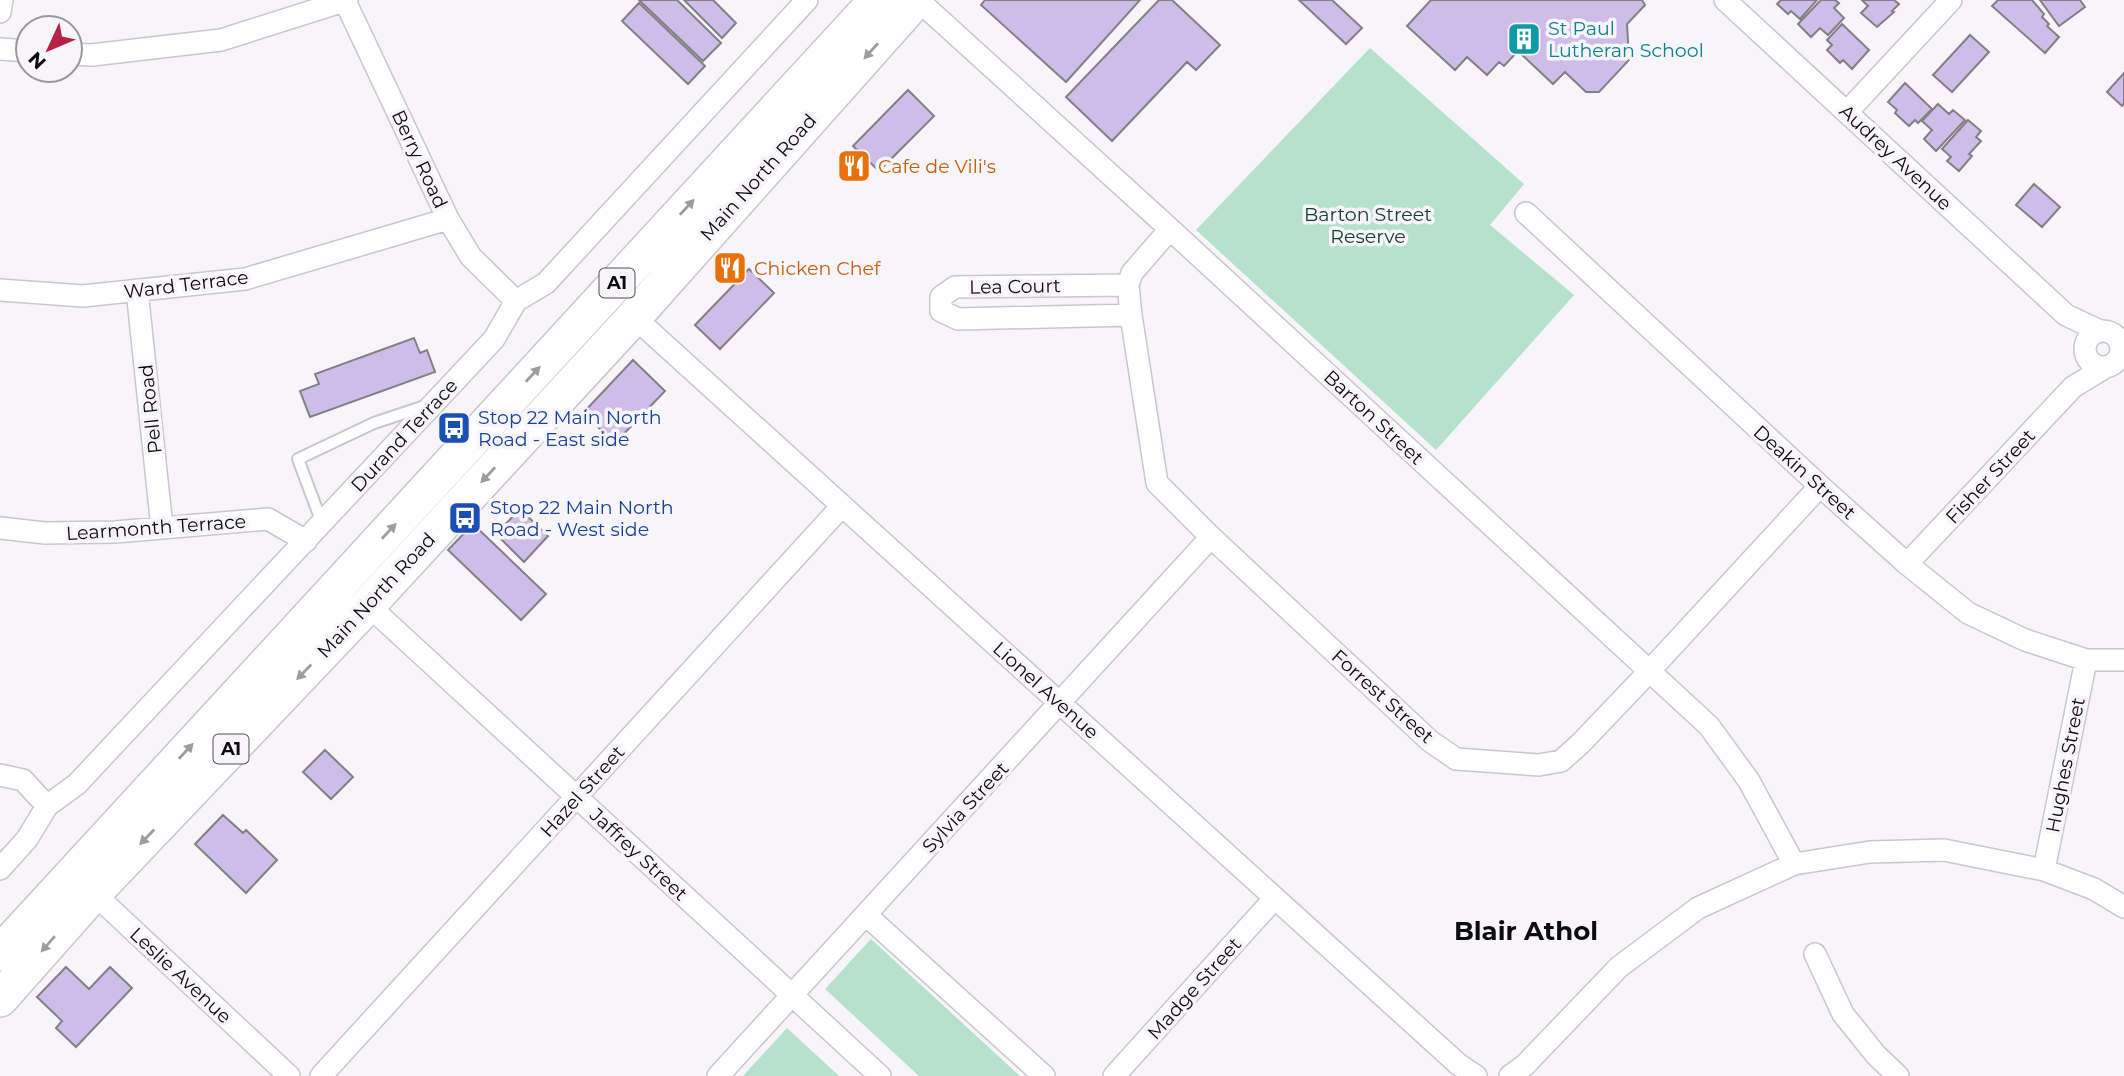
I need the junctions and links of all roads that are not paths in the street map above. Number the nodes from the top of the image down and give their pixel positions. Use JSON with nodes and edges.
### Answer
{"nodes":[{"id":1,"x":2,"y":0,"type":"edge"},
{"id":2,"x":807,"y":0,"type":"edge"},
{"id":3,"x":877,"y":0,"type":"edge"},
{"id":4,"x":917,"y":0,"type":"edge"},
{"id":5,"x":1725,"y":0,"type":"edge"},
{"id":6,"x":1951,"y":0,"type":"edge"},
{"id":7,"x":346,"y":1,"type":"edge"},
{"id":8,"x":0,"y":12,"type":"edge"},
{"id":9,"x":84,"y":55,"type":"edge"},
{"id":10,"x":1847,"y":112,"type":"junction"},
{"id":11,"x":1526,"y":213,"type":"dead end"},
{"id":12,"x":448,"y":219,"type":"junction"},
{"id":13,"x":1170,"y":229,"type":"junction"},
{"id":14,"x":1128,"y":285,"type":"junction"},
{"id":15,"x":0,"y":290,"type":"edge"},
{"id":16,"x":137,"y":290,"type":"junction"},
{"id":17,"x":516,"y":301,"type":"junction"},
{"id":18,"x":1130,"y":315,"type":"junction"},
{"id":19,"x":634,"y":317,"type":"junction"},
{"id":20,"x":2111,"y":348,"type":"edge"},
{"id":21,"x":435,"y":403,"type":"junction"},
{"id":22,"x":1820,"y":486,"type":"junction"},
{"id":23,"x":842,"y":506,"type":"junction"},
{"id":24,"x":322,"y":523,"type":"junction"},
{"id":25,"x":0,"y":528,"type":"edge"},
{"id":26,"x":162,"y":528,"type":"junction"},
{"id":27,"x":1211,"y":537,"type":"junction"},
{"id":28,"x":306,"y":541,"type":"junction"},
{"id":29,"x":1907,"y":564,"type":"junction"},
{"id":30,"x":343,"y":581,"type":"junction"},
{"id":31,"x":368,"y":604,"type":"junction"},
{"id":32,"x":2086,"y":660,"type":"junction"},
{"id":33,"x":2124,"y":660,"type":"edge"},
{"id":34,"x":1650,"y":670,"type":"junction"},
{"id":35,"x":1061,"y":704,"type":"junction"},
{"id":36,"x":0,"y":775,"type":"edge"},
{"id":37,"x":577,"y":797,"type":"junction"},
{"id":38,"x":47,"y":806,"type":"junction"},
{"id":39,"x":1794,"y":864,"type":"junction"},
{"id":40,"x":0,"y":869,"type":"edge"},
{"id":41,"x":2044,"y":870,"type":"junction"},
{"id":42,"x":83,"y":883,"type":"junction"},
{"id":43,"x":1274,"y":899,"type":"junction"},
{"id":44,"x":2124,"y":908,"type":"edge"},
{"id":45,"x":866,"y":915,"type":"junction"},
{"id":46,"x":0,"y":953,"type":"edge"},
{"id":47,"x":1815,"y":954,"type":"dead end"},
{"id":48,"x":793,"y":995,"type":"junction"},
{"id":49,"x":0,"y":999,"type":"edge"},
{"id":50,"x":1466,"y":1072,"type":"edge"},
{"id":51,"x":1519,"y":1072,"type":"edge"},
{"id":52,"x":289,"y":1076,"type":"edge"},
{"id":53,"x":321,"y":1076,"type":"edge"},
{"id":54,"x":718,"y":1076,"type":"edge"},
{"id":55,"x":880,"y":1076,"type":"edge"},
{"id":56,"x":1044,"y":1076,"type":"edge"},
{"id":57,"x":1114,"y":1076,"type":"edge"},
{"id":58,"x":1898,"y":1076,"type":"edge"}],
"edges":[{"from":1,"to":8,"type":"street"},
{"from":2,"to":17,"type":"street","name":"Durand Terrace"},
{"from":30,"to":3,"type":"highway","name":"Main North Road","number":"A1","one_way":true},
{"from":4,"to":13,"type":"street","name":"Barton Street"},
{"from":4,"to":19,"type":"highway","name":"Main North Road","number":"A1","one_way":true},
{"from":5,"to":10,"type":"street","name":"Audrey Avenue"},
{"from":6,"to":10,"type":"street"},
{"from":7,"to":9,"type":"street"},
{"from":7,"to":12,"type":"street","name":"Berry Road"},
{"from":10,"to":20,"type":"street","name":"Audrey Avenue"},
{"from":11,"to":22,"type":"street","name":"Deakin Street"},
{"from":12,"to":16,"type":"street","name":"Ward Terrace"},
{"from":12,"to":17,"type":"street","name":"Berry Road"},
{"from":13,"to":14,"type":"street"},
{"from":13,"to":34,"type":"street","name":"Barton Street"},
{"from":14,"to":18,"type":"street","name":"Forrest Street"},
{"from":14,"to":18,"type":"street","name":"Lea Court"},
{"from":15,"to":16,"type":"street","name":"Ward Terrace"},
{"from":16,"to":26,"type":"street","name":"Pell Road"},
{"from":17,"to":21,"type":"street","name":"Durand Terrace"},
{"from":18,"to":27,"type":"street","name":"Forrest Street"},
{"from":19,"to":23,"type":"street","name":"Lionel Avenue"},
{"from":19,"to":31,"type":"highway","name":"Main North Road","number":"A1","one_way":true},
{"from":20,"to":29,"type":"street","name":"Fisher Street"},
{"from":21,"to":24,"type":"street","name":"Durand Terrace"},
{"from":21,"to":24,"type":"lane"},
{"from":22,"to":29,"type":"street","name":"Deakin Street"},
{"from":22,"to":34,"type":"street","name":"Forrest Street"},
{"from":23,"to":35,"type":"street","name":"Lionel Avenue"},
{"from":23,"to":37,"type":"street","name":"Hazel Street"},
{"from":24,"to":28,"type":"street","name":"Durand Terrace"},
{"from":25,"to":26,"type":"street","name":"Learmonth Terrace"},
{"from":26,"to":28,"type":"street","name":"Learmonth Terrace"},
{"from":27,"to":34,"type":"street","name":"Forrest Street"},
{"from":27,"to":35,"type":"street","name":"Sylvia Street"},
{"from":28,"to":38,"type":"street","name":"Durand Terrace"},
{"from":29,"to":32,"type":"street","name":"Deakin Street"},
{"from":30,"to":31,"type":"highway"},
{"from":42,"to":30,"type":"highway","name":"Main North Road","number":"A1","one_way":true},
{"from":31,"to":37,"type":"street","name":"Jaffrey Street"},
{"from":31,"to":42,"type":"highway","name":"Main North Road","number":"A1","one_way":true},
{"from":32,"to":33,"type":"street","name":"Deakin Street"},
{"from":32,"to":41,"type":"street","name":"Hughes Street"},
{"from":34,"to":39,"type":"street","name":"Barton Street"},
{"from":35,"to":43,"type":"street","name":"Lionel Avenue"},
{"from":35,"to":45,"type":"street","name":"Sylvia Street"},
{"from":36,"to":38,"type":"street"},
{"from":37,"to":48,"type":"street","name":"Jaffrey Street"},
{"from":37,"to":53,"type":"street","name":"Hazel Street"},
{"from":38,"to":40,"type":"street","name":"Durand Terrace"},
{"from":39,"to":41,"type":"street"},
{"from":39,"to":51,"type":"street"},
{"from":41,"to":44,"type":"street"},
{"from":42,"to":46,"type":"highway","name":"Main North Road","number":"A1"},
{"from":42,"to":49,"type":"highway","name":"Main North Road","number":"A1","one_way":true},
{"from":42,"to":52,"type":"street","name":"Leslie Avenue"},
{"from":43,"to":50,"type":"street","name":"Lionel Avenue"},
{"from":43,"to":57,"type":"street","name":"Madge Street"},
{"from":45,"to":48,"type":"street","name":"Sylvia Street"},
{"from":45,"to":56,"type":"street"},
{"from":47,"to":58,"type":"street"},
{"from":48,"to":54,"type":"street","name":"Sylvia Street"},
{"from":48,"to":55,"type":"street","name":"Jaffrey Street"}]}
